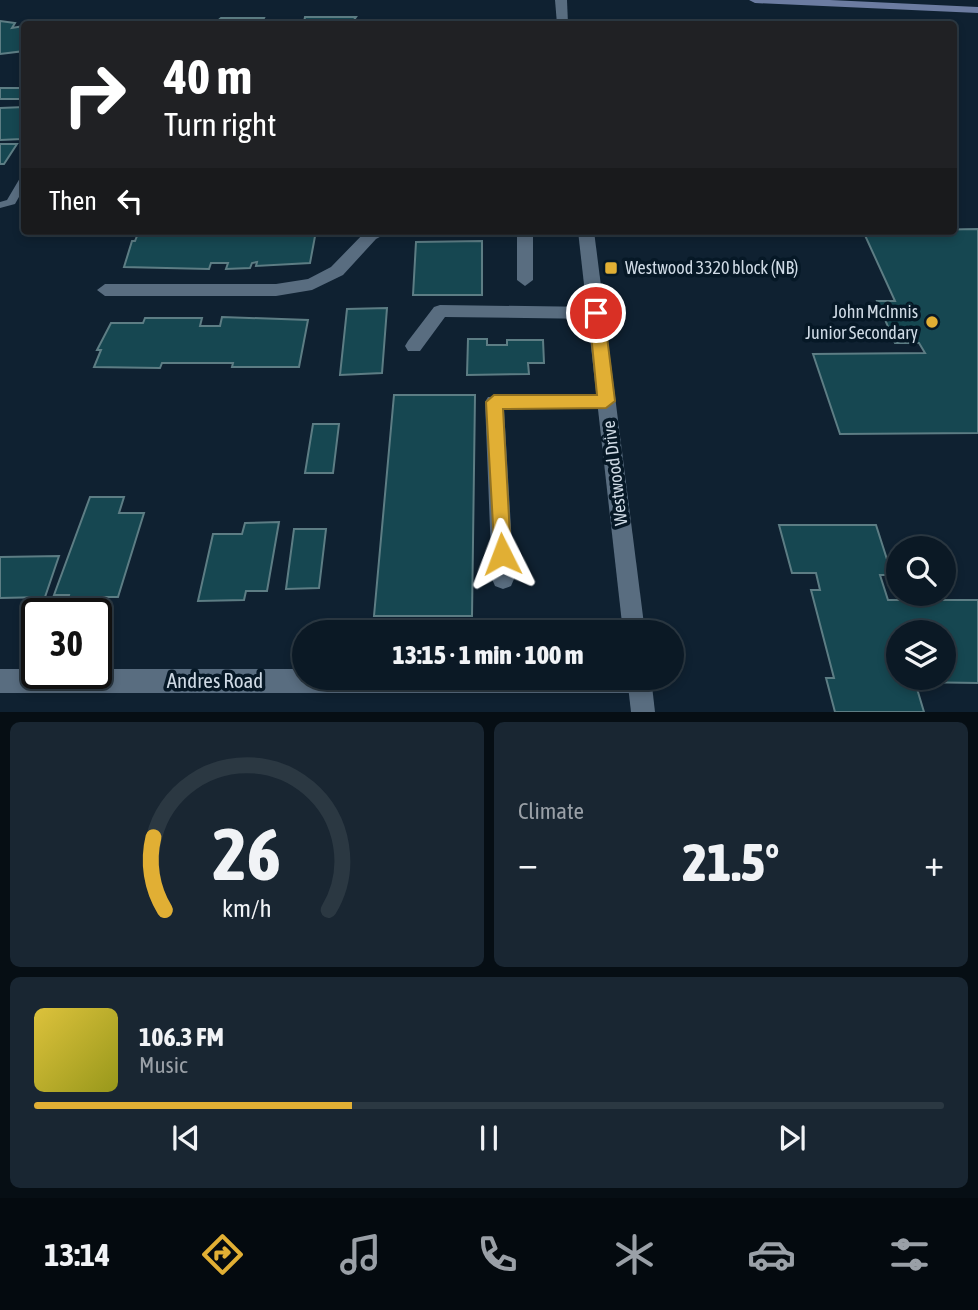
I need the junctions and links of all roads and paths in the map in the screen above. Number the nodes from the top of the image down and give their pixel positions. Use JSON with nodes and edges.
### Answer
{"nodes":[{"id":1,"x":561,"y":0,"type":"edge"},
{"id":2,"x":755,"y":0,"type":"edge"},
{"id":3,"x":967,"y":0,"type":"edge"},
{"id":4,"x":978,"y":1,"type":"edge"},
{"id":5,"x":978,"y":10,"type":"edge"},
{"id":6,"x":563,"y":21,"type":"edge"},
{"id":7,"x":21,"y":185,"type":"edge"},
{"id":8,"x":0,"y":205,"type":"edge"},
{"id":9,"x":371,"y":235,"type":"edge"},
{"id":10,"x":525,"y":235,"type":"edge"},
{"id":11,"x":586,"y":235,"type":"edge"},
{"id":12,"x":525,"y":280,"type":"dead end"},
{"id":13,"x":105,"y":290,"type":"dead end"},
{"id":14,"x":596,"y":313,"type":"junction"},
{"id":15,"x":414,"y":345,"type":"dead end"},
{"id":16,"x":606,"y":401,"type":"junction"},
{"id":17,"x":503,"y":579,"type":"dead end"},
{"id":18,"x":633,"y":620,"type":"edge"},
{"id":19,"x":292,"y":680,"type":"edge"},
{"id":20,"x":0,"y":681,"type":"edge"},
{"id":21,"x":640,"y":690,"type":"edge"},
{"id":22,"x":643,"y":712,"type":"edge"}],
"edges":[{"from":1,"to":6,"type":"street"},
{"from":2,"to":5,"type":"main road"},
{"from":3,"to":4,"type":"main road"},
{"from":7,"to":8,"type":"lane"},
{"from":9,"to":13,"type":"street"},
{"from":10,"to":12,"type":"street"},
{"from":11,"to":14,"type":"street","name":"Westwood Drive"},
{"from":14,"to":15,"type":"street"},
{"from":14,"to":16,"type":"street","name":"Westwood Drive"},
{"from":16,"to":17,"type":"street"},
{"from":16,"to":18,"type":"street","name":"Westwood Drive"},
{"from":19,"to":20,"type":"street","name":"Andres Road"},
{"from":21,"to":22,"type":"street"}]}
